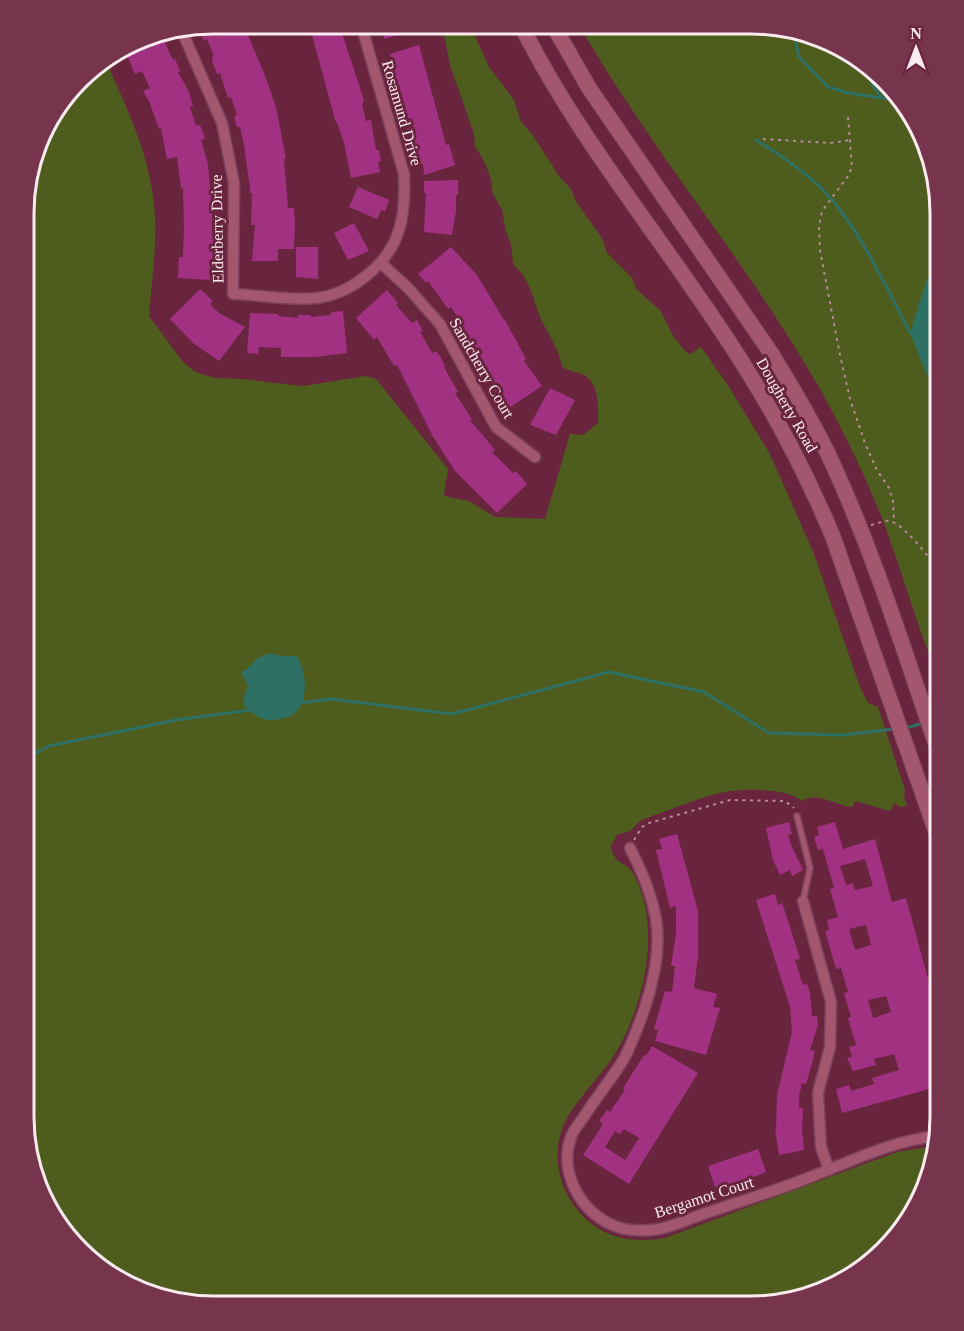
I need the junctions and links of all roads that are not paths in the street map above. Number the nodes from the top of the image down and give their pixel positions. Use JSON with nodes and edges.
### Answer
{"nodes":[{"id":1,"x":364,"y":34,"type":"edge"},
{"id":2,"x":525,"y":34,"type":"edge"},
{"id":3,"x":558,"y":34,"type":"edge"},
{"id":4,"x":185,"y":37,"type":"edge"},
{"id":5,"x":382,"y":264,"type":"junction"},
{"id":6,"x":233,"y":294,"type":"joint"},
{"id":7,"x":535,"y":457,"type":"dead end"},
{"id":8,"x":929,"y":725,"type":"edge"},
{"id":9,"x":929,"y":812,"type":"edge"},
{"id":10,"x":797,"y":816,"type":"road end"},
{"id":11,"x":630,"y":848,"type":"road end"},
{"id":12,"x":803,"y":901,"type":"joint"},
{"id":13,"x":928,"y":1138,"type":"edge"},
{"id":14,"x":829,"y":1170,"type":"junction"}],
"edges":[{"from":1,"to":5,"type":"street","name":"Rosamund Drive"},
{"from":2,"to":9,"type":"main road","name":"Dougherty Road"},
{"from":3,"to":8,"type":"main road","name":"Dougherty Road"},
{"from":4,"to":6,"type":"street","name":"Elderberry Drive"},
{"from":5,"to":6,"type":"street","name":"Rosamund Drive"},
{"from":5,"to":7,"type":"street","name":"Sandcherry Court"},
{"from":10,"to":12,"type":"lane"},
{"from":11,"to":14,"type":"street","name":"Bergamot Court"},
{"from":12,"to":14,"type":"street"},
{"from":13,"to":14,"type":"street","name":"Bergamot Court"}]}
